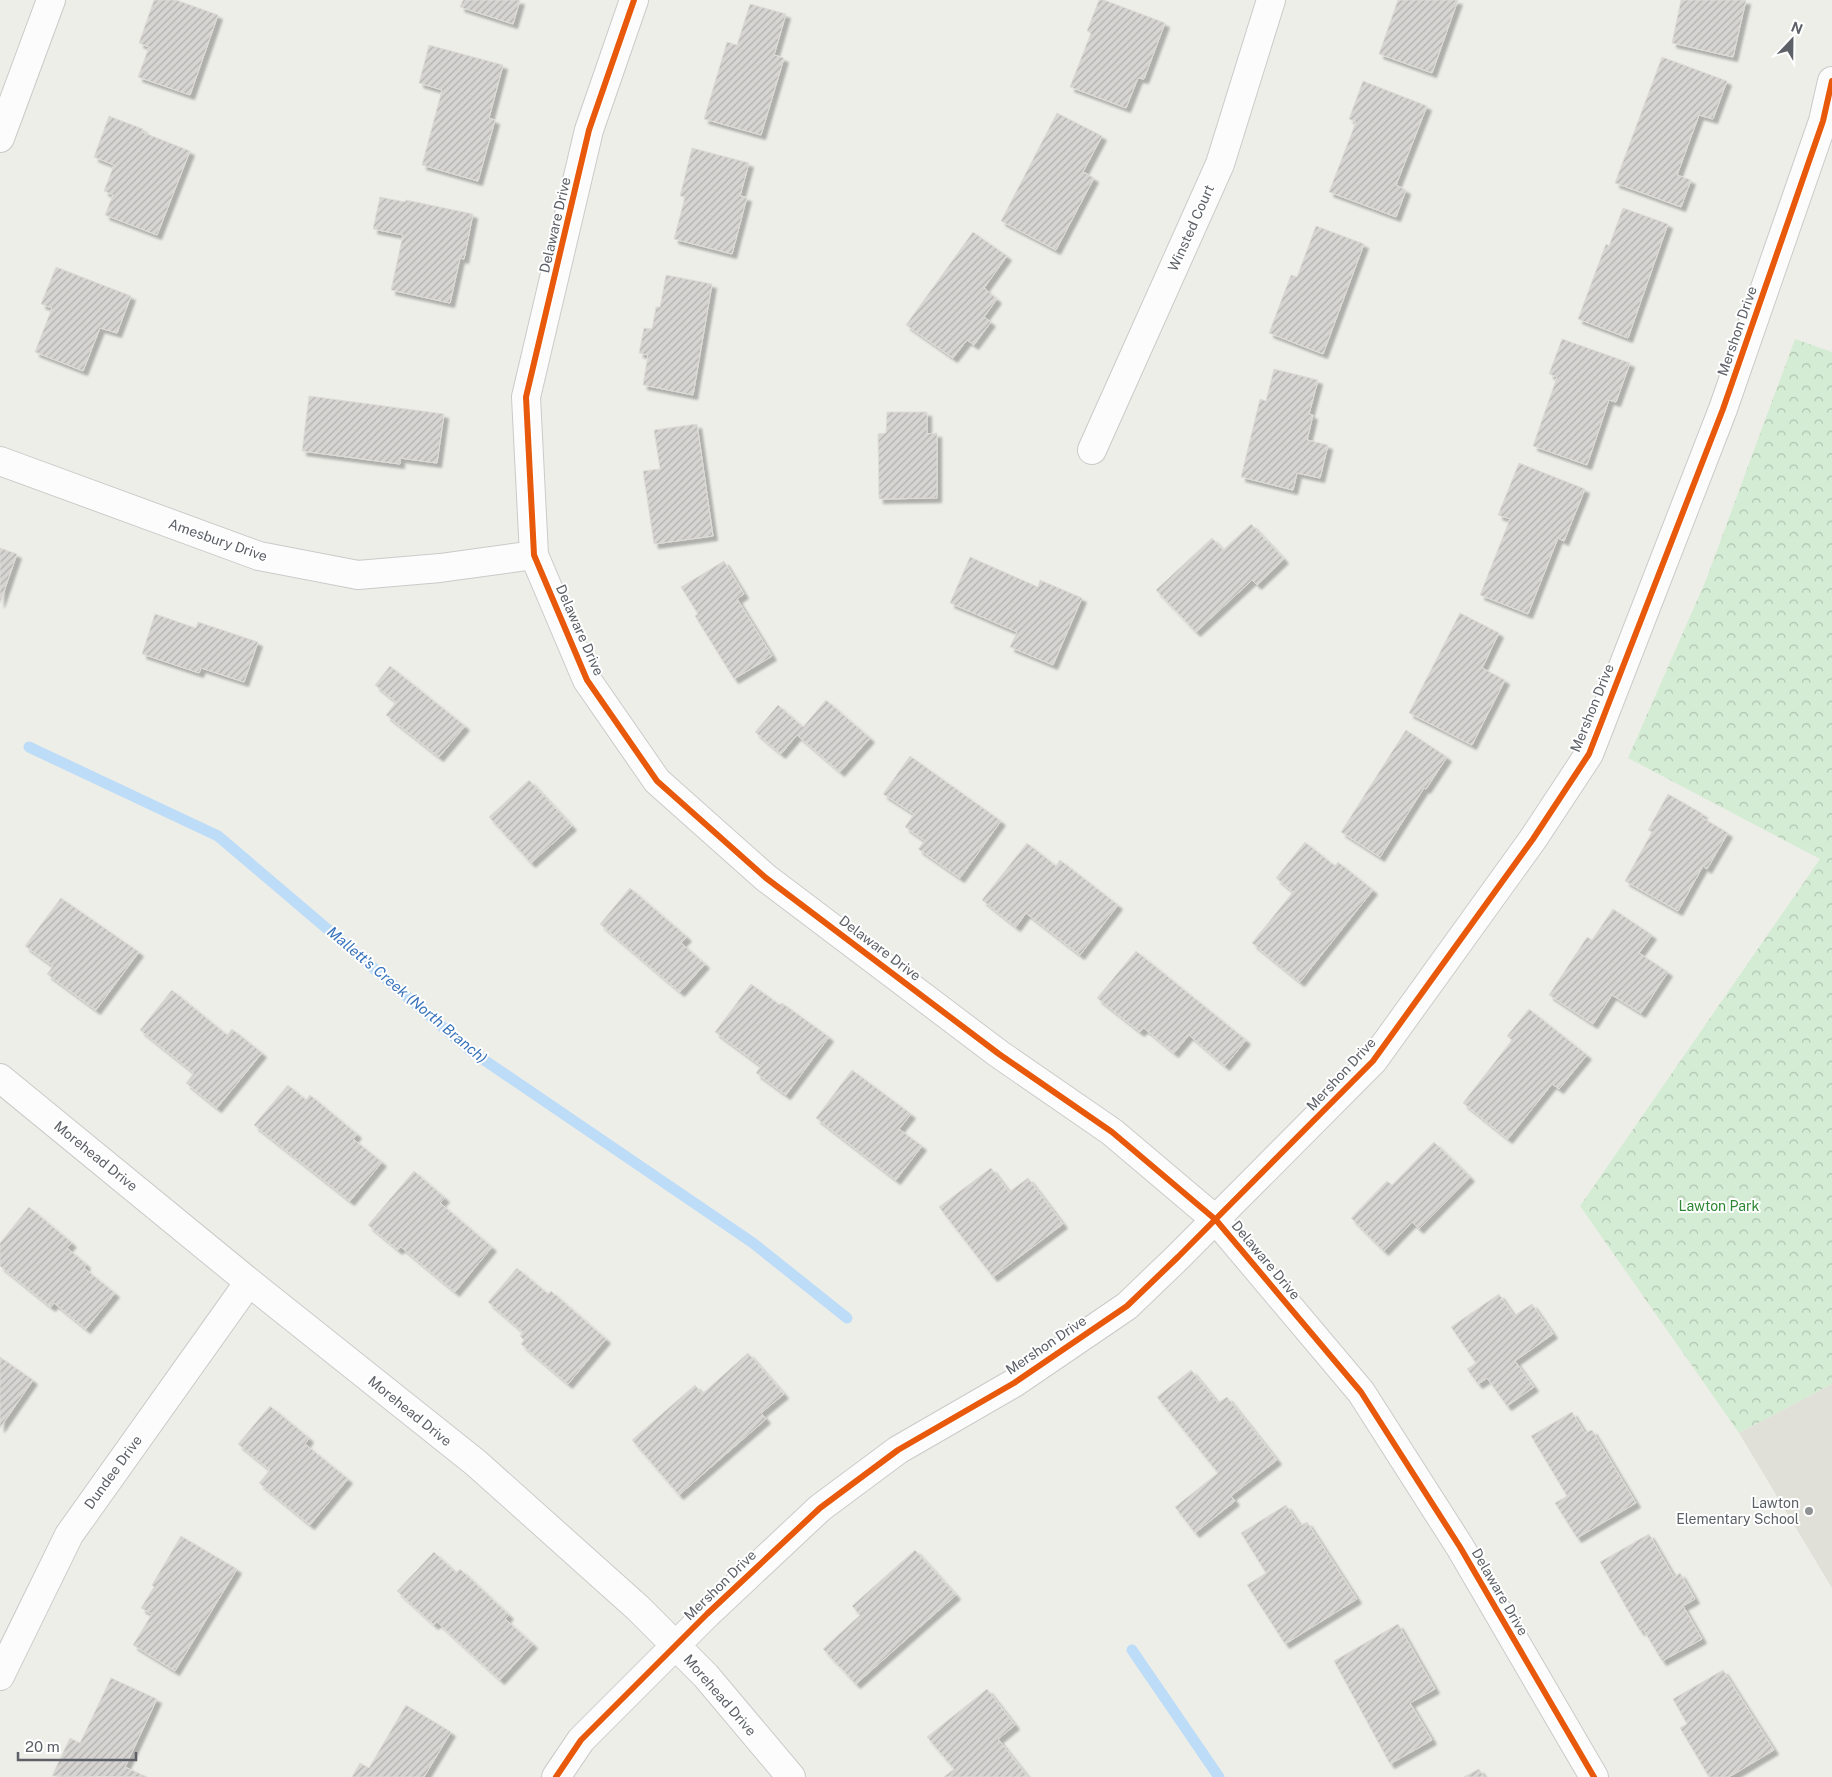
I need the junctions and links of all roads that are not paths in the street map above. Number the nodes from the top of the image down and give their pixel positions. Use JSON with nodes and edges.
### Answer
{"nodes":[{"id":1,"x":51,"y":0,"type":"edge"},
{"id":2,"x":634,"y":0,"type":"edge"},
{"id":3,"x":1271,"y":0,"type":"edge"},
{"id":4,"x":1832,"y":81,"type":"edge"},
{"id":5,"x":0,"y":138,"type":"edge"},
{"id":6,"x":1092,"y":450,"type":"dead end"},
{"id":7,"x":0,"y":461,"type":"edge"},
{"id":8,"x":534,"y":555,"type":"junction"},
{"id":9,"x":0,"y":1078,"type":"edge"},
{"id":10,"x":1216,"y":1220,"type":"junction"},
{"id":11,"x":249,"y":1282,"type":"junction"},
{"id":12,"x":676,"y":1646,"type":"junction"},
{"id":13,"x":0,"y":1676,"type":"edge"},
{"id":14,"x":556,"y":1777,"type":"edge"},
{"id":15,"x":790,"y":1777,"type":"edge"},
{"id":16,"x":1594,"y":1777,"type":"edge"}],
"edges":[{"from":1,"to":5,"type":"street"},
{"from":2,"to":8,"type":"street","name":"Delaware Drive"},
{"from":3,"to":6,"type":"street","name":"Winsted Court"},
{"from":4,"to":10,"type":"street","name":"Mershon Drive"},
{"from":7,"to":8,"type":"street","name":"Amesbury Drive"},
{"from":8,"to":10,"type":"street","name":"Delaware Drive"},
{"from":9,"to":11,"type":"street","name":"Morehead Drive"},
{"from":10,"to":12,"type":"street","name":"Mershon Drive"},
{"from":10,"to":16,"type":"street","name":"Delaware Drive"},
{"from":11,"to":12,"type":"street","name":"Morehead Drive"},
{"from":11,"to":13,"type":"street","name":"Dundee Drive"},
{"from":12,"to":14,"type":"street","name":"Mershon Drive"},
{"from":12,"to":15,"type":"street","name":"Morehead Drive"}]}
